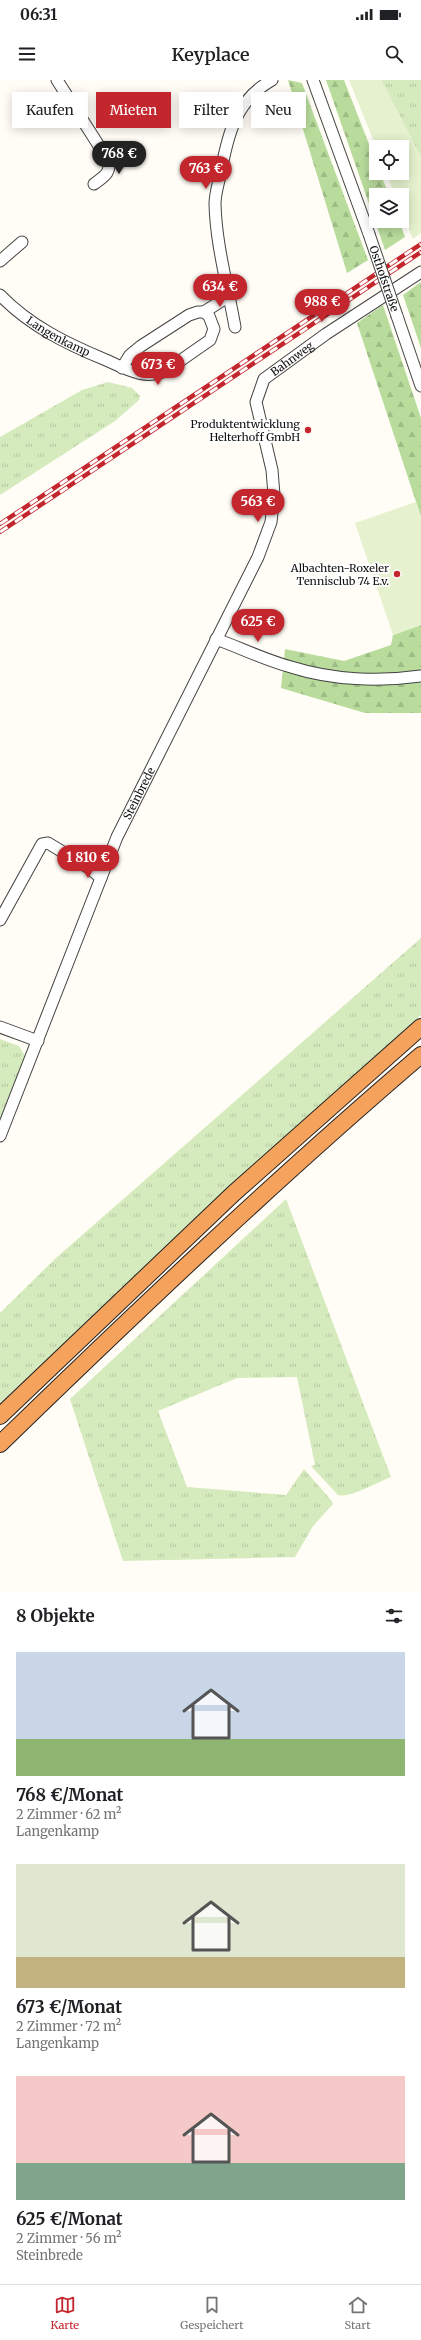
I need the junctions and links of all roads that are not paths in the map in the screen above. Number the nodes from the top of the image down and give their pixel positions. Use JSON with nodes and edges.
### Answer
{"nodes":[{"id":1,"x":57,"y":80,"type":"edge"},
{"id":2,"x":313,"y":80,"type":"edge"},
{"id":3,"x":266,"y":81,"type":"edge"},
{"id":4,"x":94,"y":184,"type":"dead end"},
{"id":5,"x":22,"y":242,"type":"dead end"},
{"id":6,"x":0,"y":262,"type":"edge"},
{"id":7,"x":421,"y":272,"type":"edge"},
{"id":8,"x":0,"y":295,"type":"edge"},
{"id":9,"x":229,"y":296,"type":"junction"},
{"id":10,"x":204,"y":312,"type":"junction"},
{"id":11,"x":235,"y":327,"type":"dead end"},
{"id":12,"x":122,"y":368,"type":"junction"},
{"id":13,"x":421,"y":386,"type":"edge"},
{"id":14,"x":256,"y":402,"type":"joint"},
{"id":15,"x":216,"y":639,"type":"junction"},
{"id":16,"x":421,"y":676,"type":"edge"},
{"id":17,"x":101,"y":878,"type":"junction"},
{"id":18,"x":0,"y":920,"type":"edge"},
{"id":19,"x":0,"y":1027,"type":"edge"},
{"id":20,"x":421,"y":1027,"type":"edge"},
{"id":21,"x":38,"y":1041,"type":"junction"},
{"id":22,"x":421,"y":1055,"type":"edge"},
{"id":23,"x":0,"y":1136,"type":"edge"},
{"id":24,"x":0,"y":1416,"type":"edge"},
{"id":25,"x":0,"y":1444,"type":"edge"}],
"edges":[{"from":1,"to":4,"type":"street"},
{"from":2,"to":13,"type":"street","name":"Osthofstraße","bridge":true},
{"from":3,"to":9,"type":"street"},
{"from":5,"to":6,"type":"street"},
{"from":7,"to":14,"type":"street","name":"Bahnweg"},
{"from":8,"to":12,"type":"street","name":"Langenkamp"},
{"from":9,"to":10,"type":"street"},
{"from":9,"to":11,"type":"street"},
{"from":10,"to":12,"type":"street"},
{"from":10,"to":12,"type":"street","name":"Langenkamp"},
{"from":14,"to":15,"type":"street","name":"Steinbrede"},
{"from":15,"to":16,"type":"street"},
{"from":15,"to":17,"type":"street","name":"Steinbrede"},
{"from":17,"to":18,"type":"street"},
{"from":17,"to":21,"type":"street","name":"Steinbrede"},
{"from":19,"to":21,"type":"street"},
{"from":20,"to":24,"type":"highway"},
{"from":21,"to":23,"type":"street","name":"Steinbrede"},
{"from":22,"to":25,"type":"highway"}]}
